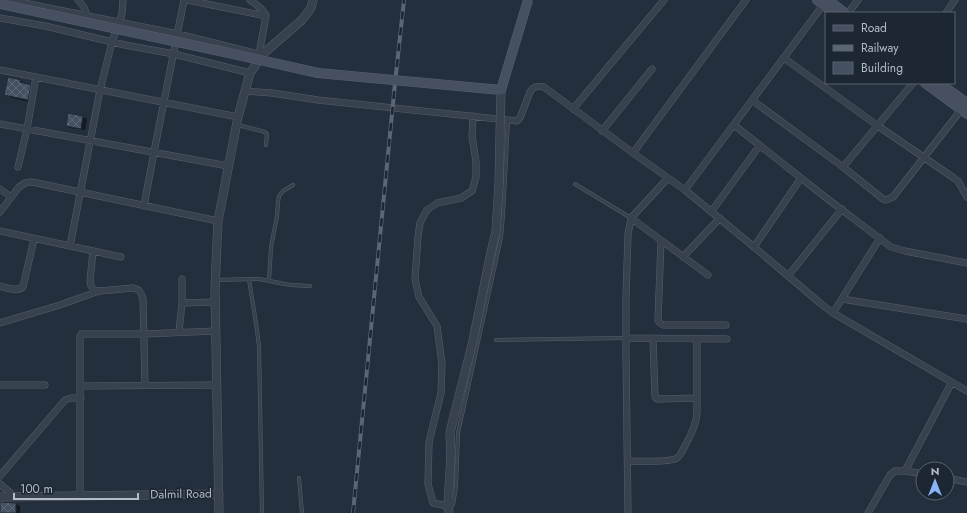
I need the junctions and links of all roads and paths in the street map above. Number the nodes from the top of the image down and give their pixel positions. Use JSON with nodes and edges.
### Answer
{"nodes":[{"id":1,"x":8,"y":0,"type":"edge"},
{"id":2,"x":78,"y":0,"type":"edge"},
{"id":3,"x":123,"y":0,"type":"edge"},
{"id":4,"x":186,"y":0,"type":"edge"},
{"id":5,"x":250,"y":0,"type":"edge"},
{"id":6,"x":313,"y":0,"type":"edge"},
{"id":7,"x":528,"y":0,"type":"edge"},
{"id":8,"x":664,"y":0,"type":"edge"},
{"id":9,"x":746,"y":0,"type":"edge"},
{"id":10,"x":858,"y":0,"type":"edge"},
{"id":11,"x":955,"y":0,"type":"edge"},
{"id":12,"x":823,"y":2,"type":"edge"},
{"id":13,"x":0,"y":4,"type":"edge"},
{"id":14,"x":833,"y":12,"type":"edge"},
{"id":15,"x":843,"y":12,"type":"edge"},
{"id":16,"x":849,"y":12,"type":"edge"},
{"id":17,"x":947,"y":12,"type":"edge"},
{"id":18,"x":87,"y":16,"type":"junction"},
{"id":19,"x":266,"y":16,"type":"junction"},
{"id":20,"x":0,"y":18,"type":"edge"},
{"id":21,"x":118,"y":23,"type":"junction"},
{"id":22,"x":178,"y":34,"type":"junction"},
{"id":23,"x":112,"y":42,"type":"junction"},
{"id":24,"x":174,"y":54,"type":"junction"},
{"id":25,"x":261,"y":55,"type":"junction"},
{"id":26,"x":784,"y":58,"type":"junction"},
{"id":27,"x":652,"y":69,"type":"dead end"},
{"id":28,"x":0,"y":70,"type":"edge"},
{"id":29,"x":250,"y":73,"type":"junction"},
{"id":30,"x":36,"y":77,"type":"junction"},
{"id":31,"x":911,"y":84,"type":"edge"},
{"id":32,"x":927,"y":84,"type":"edge"},
{"id":33,"x":940,"y":84,"type":"edge"},
{"id":34,"x":100,"y":90,"type":"junction"},
{"id":35,"x":501,"y":90,"type":"junction"},
{"id":36,"x":245,"y":91,"type":"junction"},
{"id":37,"x":752,"y":100,"type":"junction"},
{"id":38,"x":164,"y":102,"type":"junction"},
{"id":39,"x":963,"y":105,"type":"edge"},
{"id":40,"x":573,"y":109,"type":"junction"},
{"id":41,"x":473,"y":116,"type":"junction"},
{"id":42,"x":508,"y":120,"type":"junction"},
{"id":43,"x":237,"y":121,"type":"junction"},
{"id":44,"x":0,"y":124,"type":"edge"},
{"id":45,"x":734,"y":125,"type":"junction"},
{"id":46,"x":878,"y":126,"type":"junction"},
{"id":47,"x":27,"y":129,"type":"junction"},
{"id":48,"x":602,"y":130,"type":"junction"},
{"id":49,"x":90,"y":140,"type":"junction"},
{"id":50,"x":266,"y":145,"type":"dead end"},
{"id":51,"x":760,"y":146,"type":"junction"},
{"id":52,"x":154,"y":152,"type":"junction"},
{"id":53,"x":633,"y":153,"type":"junction"},
{"id":54,"x":924,"y":157,"type":"junction"},
{"id":55,"x":228,"y":166,"type":"junction"},
{"id":56,"x":18,"y":167,"type":"dead end"},
{"id":57,"x":843,"y":167,"type":"junction"},
{"id":58,"x":668,"y":178,"type":"junction"},
{"id":59,"x":801,"y":178,"type":"junction"},
{"id":60,"x":575,"y":184,"type":"dead end"},
{"id":61,"x":293,"y":185,"type":"dead end"},
{"id":62,"x":0,"y":189,"type":"edge"},
{"id":63,"x":685,"y":190,"type":"junction"},
{"id":64,"x":80,"y":192,"type":"junction"},
{"id":65,"x":11,"y":197,"type":"junction"},
{"id":66,"x":967,"y":197,"type":"edge"},
{"id":67,"x":144,"y":206,"type":"junction"},
{"id":68,"x":842,"y":209,"type":"junction"},
{"id":69,"x":0,"y":212,"type":"edge"},
{"id":70,"x":712,"y":212,"type":"junction"},
{"id":71,"x":631,"y":218,"type":"junction"},
{"id":72,"x":720,"y":218,"type":"junction"},
{"id":73,"x":218,"y":221,"type":"junction"},
{"id":74,"x":0,"y":231,"type":"edge"},
{"id":75,"x":34,"y":238,"type":"junction"},
{"id":76,"x":880,"y":238,"type":"junction"},
{"id":77,"x":661,"y":241,"type":"junction"},
{"id":78,"x":70,"y":246,"type":"junction"},
{"id":79,"x":754,"y":247,"type":"junction"},
{"id":80,"x":93,"y":251,"type":"junction"},
{"id":81,"x":121,"y":257,"type":"dead end"},
{"id":82,"x":683,"y":257,"type":"junction"},
{"id":83,"x":967,"y":263,"type":"edge"},
{"id":84,"x":708,"y":275,"type":"dead end"},
{"id":85,"x":788,"y":276,"type":"junction"},
{"id":86,"x":182,"y":279,"type":"dead end"},
{"id":87,"x":249,"y":279,"type":"junction"},
{"id":88,"x":216,"y":280,"type":"junction"},
{"id":89,"x":269,"y":280,"type":"junction"},
{"id":90,"x":0,"y":286,"type":"edge"},
{"id":91,"x":310,"y":286,"type":"dead end"},
{"id":92,"x":100,"y":291,"type":"junction"},
{"id":93,"x":842,"y":299,"type":"junction"},
{"id":94,"x":216,"y":302,"type":"junction"},
{"id":95,"x":182,"y":303,"type":"junction"},
{"id":96,"x":833,"y":313,"type":"junction"},
{"id":97,"x":967,"y":319,"type":"edge"},
{"id":98,"x":0,"y":323,"type":"edge"},
{"id":99,"x":726,"y":324,"type":"dead end"},
{"id":100,"x":216,"y":331,"type":"junction"},
{"id":101,"x":179,"y":332,"type":"junction"},
{"id":102,"x":144,"y":334,"type":"junction"},
{"id":103,"x":626,"y":338,"type":"junction"},
{"id":104,"x":653,"y":339,"type":"junction"},
{"id":105,"x":697,"y":339,"type":"junction"},
{"id":106,"x":727,"y":339,"type":"dead end"},
{"id":107,"x":496,"y":340,"type":"dead end"},
{"id":108,"x":952,"y":382,"type":"junction"},
{"id":109,"x":0,"y":385,"type":"edge"},
{"id":110,"x":45,"y":385,"type":"dead end"},
{"id":111,"x":146,"y":385,"type":"junction"},
{"id":112,"x":217,"y":385,"type":"junction"},
{"id":113,"x":81,"y":386,"type":"junction"},
{"id":114,"x":967,"y":391,"type":"edge"},
{"id":115,"x":81,"y":398,"type":"junction"},
{"id":116,"x":697,"y":398,"type":"junction"},
{"id":117,"x":628,"y":461,"type":"junction"},
{"id":118,"x":905,"y":471,"type":"junction"},
{"id":119,"x":915,"y":473,"type":"edge"},
{"id":120,"x":0,"y":476,"type":"edge"},
{"id":121,"x":299,"y":478,"type":"dead end"},
{"id":122,"x":955,"y":480,"type":"edge"},
{"id":123,"x":967,"y":482,"type":"edge"},
{"id":124,"x":0,"y":484,"type":"edge"},
{"id":125,"x":219,"y":494,"type":"junction"},
{"id":126,"x":80,"y":496,"type":"junction"},
{"id":127,"x":0,"y":497,"type":"edge"},
{"id":128,"x":15,"y":497,"type":"junction"},
{"id":129,"x":449,"y":510,"type":"edge"},
{"id":130,"x":219,"y":513,"type":"edge"},
{"id":131,"x":262,"y":513,"type":"edge"},
{"id":132,"x":302,"y":513,"type":"edge"},
{"id":133,"x":628,"y":513,"type":"edge"},
{"id":134,"x":868,"y":513,"type":"edge"}],
"edges":[{"from":1,"to":18,"type":"street"},
{"from":2,"to":18,"type":"street"},
{"from":3,"to":21,"type":"street"},
{"from":4,"to":19,"type":"street"},
{"from":4,"to":22,"type":"street"},
{"from":5,"to":19,"type":"street"},
{"from":6,"to":25,"type":"street"},
{"from":7,"to":35,"type":"main road","bridge":true},
{"from":8,"to":40,"type":"street"},
{"from":9,"to":53,"type":"street"},
{"from":10,"to":16,"type":"street"},
{"from":11,"to":17,"type":"street"},
{"from":12,"to":14,"type":"main road"},
{"from":12,"to":15,"type":"main road"},
{"from":12,"to":26,"type":"street"},
{"from":13,"to":35,"type":"main road","bridge":true},
{"from":18,"to":21,"type":"street"},
{"from":19,"to":25,"type":"street"},
{"from":20,"to":23,"type":"street"},
{"from":21,"to":22,"type":"street"},
{"from":21,"to":23,"type":"street"},
{"from":22,"to":24,"type":"street"},
{"from":22,"to":25,"type":"street"},
{"from":23,"to":24,"type":"street"},
{"from":23,"to":34,"type":"street"},
{"from":24,"to":29,"type":"street"},
{"from":24,"to":38,"type":"street"},
{"from":25,"to":29,"type":"street"},
{"from":26,"to":37,"type":"street"},
{"from":26,"to":46,"type":"street"},
{"from":27,"to":48,"type":"street"},
{"from":28,"to":30,"type":"street"},
{"from":29,"to":36,"type":"street"},
{"from":30,"to":34,"type":"street"},
{"from":30,"to":47,"type":"street"},
{"from":31,"to":46,"type":"street"},
{"from":32,"to":39,"type":"main road"},
{"from":33,"to":39,"type":"main road"},
{"from":34,"to":38,"type":"street"},
{"from":34,"to":49,"type":"street"},
{"from":35,"to":129,"type":"street","bridge":true},
{"from":36,"to":41,"type":"street"},
{"from":36,"to":43,"type":"street"},
{"from":37,"to":45,"type":"street"},
{"from":37,"to":57,"type":"street"},
{"from":38,"to":43,"type":"street"},
{"from":38,"to":52,"type":"street"},
{"from":39,"to":54,"type":"street"},
{"from":40,"to":42,"type":"street"},
{"from":40,"to":48,"type":"street"},
{"from":41,"to":42,"type":"street"},
{"from":41,"to":129,"type":"street"},
{"from":42,"to":129,"type":"lane"},
{"from":43,"to":50,"type":"lane"},
{"from":43,"to":55,"type":"street"},
{"from":44,"to":47,"type":"street"},
{"from":45,"to":51,"type":"street"},
{"from":45,"to":63,"type":"street"},
{"from":46,"to":54,"type":"street"},
{"from":46,"to":57,"type":"street"},
{"from":47,"to":49,"type":"street"},
{"from":47,"to":56,"type":"street"},
{"from":48,"to":53,"type":"street"},
{"from":49,"to":52,"type":"street"},
{"from":49,"to":64,"type":"street"},
{"from":51,"to":59,"type":"street"},
{"from":51,"to":70,"type":"street"},
{"from":52,"to":55,"type":"street"},
{"from":52,"to":67,"type":"street"},
{"from":53,"to":58,"type":"street"},
{"from":54,"to":57,"type":"street"},
{"from":54,"to":66,"type":"street"},
{"from":55,"to":73,"type":"street"},
{"from":58,"to":63,"type":"street"},
{"from":58,"to":71,"type":"street"},
{"from":59,"to":68,"type":"street"},
{"from":59,"to":79,"type":"street"},
{"from":60,"to":71,"type":"lane"},
{"from":61,"to":89,"type":"lane"},
{"from":62,"to":65,"type":"street"},
{"from":63,"to":70,"type":"street"},
{"from":64,"to":65,"type":"street"},
{"from":64,"to":67,"type":"street"},
{"from":64,"to":78,"type":"street"},
{"from":65,"to":69,"type":"street"},
{"from":67,"to":73,"type":"street"},
{"from":68,"to":76,"type":"street"},
{"from":68,"to":85,"type":"street"},
{"from":70,"to":72,"type":"street"},
{"from":71,"to":77,"type":"street"},
{"from":71,"to":103,"type":"street"},
{"from":72,"to":79,"type":"street"},
{"from":72,"to":82,"type":"street"},
{"from":73,"to":88,"type":"street"},
{"from":74,"to":75,"type":"street"},
{"from":75,"to":78,"type":"street"},
{"from":75,"to":90,"type":"street"},
{"from":76,"to":83,"type":"street"},
{"from":76,"to":93,"type":"street"},
{"from":77,"to":82,"type":"street"},
{"from":77,"to":99,"type":"street"},
{"from":78,"to":80,"type":"street"},
{"from":79,"to":85,"type":"street"},
{"from":80,"to":81,"type":"street"},
{"from":80,"to":92,"type":"street"},
{"from":82,"to":84,"type":"street"},
{"from":85,"to":96,"type":"street"},
{"from":86,"to":95,"type":"street"},
{"from":87,"to":88,"type":"lane"},
{"from":87,"to":89,"type":"lane"},
{"from":87,"to":131,"type":"lane"},
{"from":88,"to":94,"type":"street"},
{"from":89,"to":91,"type":"lane"},
{"from":92,"to":98,"type":"street"},
{"from":92,"to":102,"type":"street"},
{"from":93,"to":96,"type":"street"},
{"from":93,"to":97,"type":"street"},
{"from":94,"to":95,"type":"street"},
{"from":94,"to":100,"type":"street"},
{"from":95,"to":101,"type":"street"},
{"from":96,"to":108,"type":"street"},
{"from":100,"to":101,"type":"street"},
{"from":100,"to":112,"type":"street"},
{"from":101,"to":102,"type":"street"},
{"from":102,"to":111,"type":"street"},
{"from":102,"to":113,"type":"street"},
{"from":103,"to":104,"type":"street"},
{"from":103,"to":107,"type":"lane"},
{"from":103,"to":117,"type":"street"},
{"from":104,"to":105,"type":"street"},
{"from":104,"to":116,"type":"street"},
{"from":105,"to":106,"type":"street"},
{"from":105,"to":116,"type":"street"},
{"from":108,"to":114,"type":"street"},
{"from":108,"to":118,"type":"street"},
{"from":109,"to":110,"type":"street"},
{"from":111,"to":112,"type":"street"},
{"from":111,"to":113,"type":"street"},
{"from":112,"to":125,"type":"street"},
{"from":113,"to":115,"type":"street"},
{"from":115,"to":120,"type":"street"},
{"from":115,"to":126,"type":"street"},
{"from":116,"to":117,"type":"street"},
{"from":117,"to":133,"type":"street"},
{"from":118,"to":119,"type":"street"},
{"from":118,"to":134,"type":"street"},
{"from":121,"to":132,"type":"lane"},
{"from":122,"to":123,"type":"street"},
{"from":124,"to":128,"type":"street"},
{"from":125,"to":126,"type":"street","name":"Dalmil Road"},
{"from":125,"to":130,"type":"street"},
{"from":126,"to":128,"type":"street","name":"Dalmil Road"},
{"from":127,"to":128,"type":"street","name":"Dalmil Road"}]}
